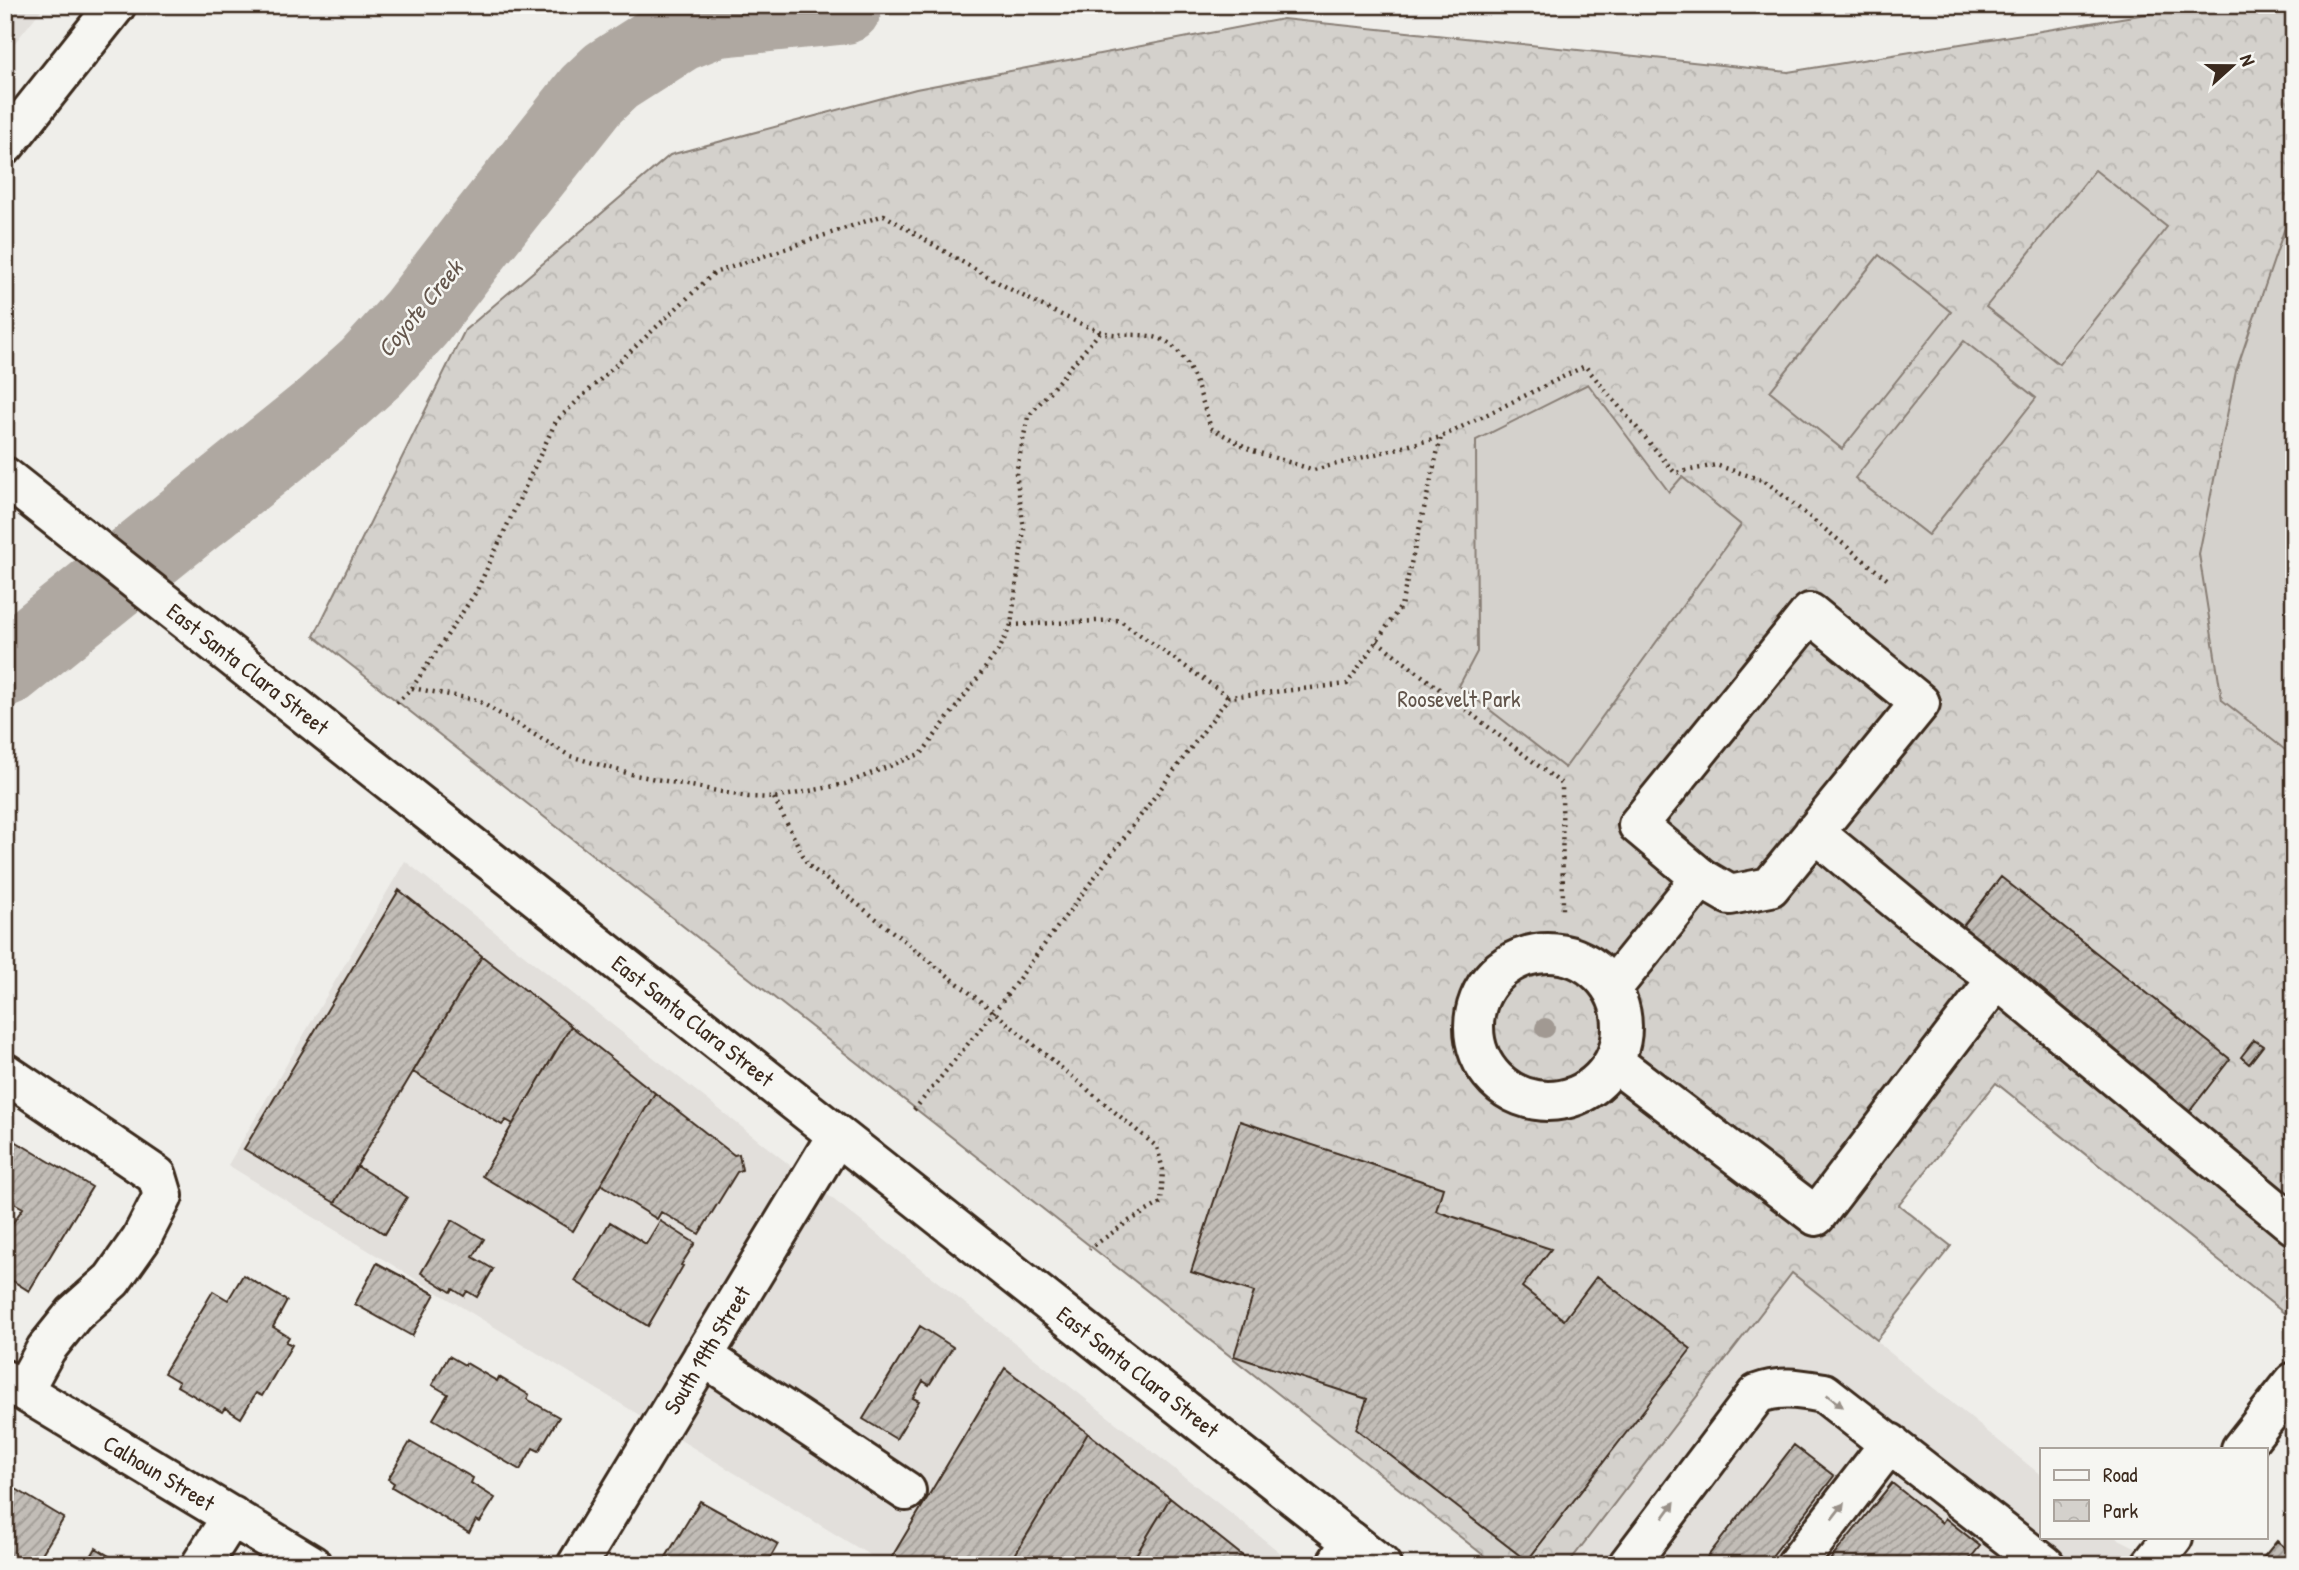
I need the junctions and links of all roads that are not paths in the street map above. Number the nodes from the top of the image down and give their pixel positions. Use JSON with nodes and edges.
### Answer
{"nodes":[{"id":1,"x":116,"y":5,"type":"edge"},
{"id":2,"x":5,"y":145,"type":"edge"},
{"id":3,"x":14,"y":484,"type":"edge"},
{"id":4,"x":1814,"y":832,"type":"junction"},
{"id":5,"x":1701,"y":877,"type":"junction"},
{"id":6,"x":1997,"y":979,"type":"junction"},
{"id":7,"x":1612,"y":988,"type":"junction"},
{"id":8,"x":1614,"y":1062,"type":"junction"},
{"id":9,"x":5,"y":1073,"type":"edge"},
{"id":10,"x":837,"y":1135,"type":"junction"},
{"id":11,"x":2294,"y":1225,"type":"edge"},
{"id":12,"x":703,"y":1356,"type":"junction"},
{"id":13,"x":2294,"y":1382,"type":"edge"},
{"id":14,"x":14,"y":1386,"type":"edge"},
{"id":15,"x":1890,"y":1443,"type":"junction"},
{"id":16,"x":2242,"y":1448,"type":"edge"},
{"id":17,"x":906,"y":1491,"type":"dead end"},
{"id":18,"x":232,"y":1516,"type":"junction"},
{"id":19,"x":2172,"y":1538,"type":"edge"},
{"id":20,"x":1343,"y":1553,"type":"edge"},
{"id":21,"x":201,"y":1565,"type":"edge"},
{"id":22,"x":312,"y":1565,"type":"edge"},
{"id":23,"x":577,"y":1565,"type":"edge"},
{"id":24,"x":1381,"y":1565,"type":"edge"},
{"id":25,"x":1628,"y":1565,"type":"edge"},
{"id":26,"x":1796,"y":1565,"type":"edge"},
{"id":27,"x":2045,"y":1565,"type":"edge"},
{"id":28,"x":2151,"y":1565,"type":"edge"}],
"edges":[{"from":1,"to":2,"type":"main road"},
{"from":3,"to":10,"type":"main road","name":"East Santa Clara Street"},
{"from":4,"to":5,"type":"main road"},
{"from":4,"to":5,"type":"main road"},
{"from":4,"to":6,"type":"main road"},
{"from":5,"to":7,"type":"main road"},
{"from":6,"to":8,"type":"main road"},
{"from":6,"to":11,"type":"main road"},
{"from":7,"to":8,"type":"main road"},
{"from":7,"to":8,"type":"main road"},
{"from":9,"to":14,"type":"main road"},
{"from":10,"to":12,"type":"main road","name":"South 19th Street"},
{"from":10,"to":20,"type":"main road","name":"East Santa Clara Street"},
{"from":12,"to":17,"type":"main road"},
{"from":12,"to":23,"type":"main road","name":"South 19th Street"},
{"from":13,"to":16,"type":"main road"},
{"from":14,"to":18,"type":"main road","name":"Calhoun Street"},
{"from":25,"to":15,"type":"main road","one_way":true},
{"from":26,"to":15,"type":"main road","one_way":true},
{"from":15,"to":27,"type":"main road"},
{"from":18,"to":21,"type":"main road"},
{"from":18,"to":22,"type":"main road","name":"Calhoun Street"},
{"from":19,"to":28,"type":"main road"},
{"from":20,"to":24,"type":"main road","name":"East Santa Clara Street"}]}
